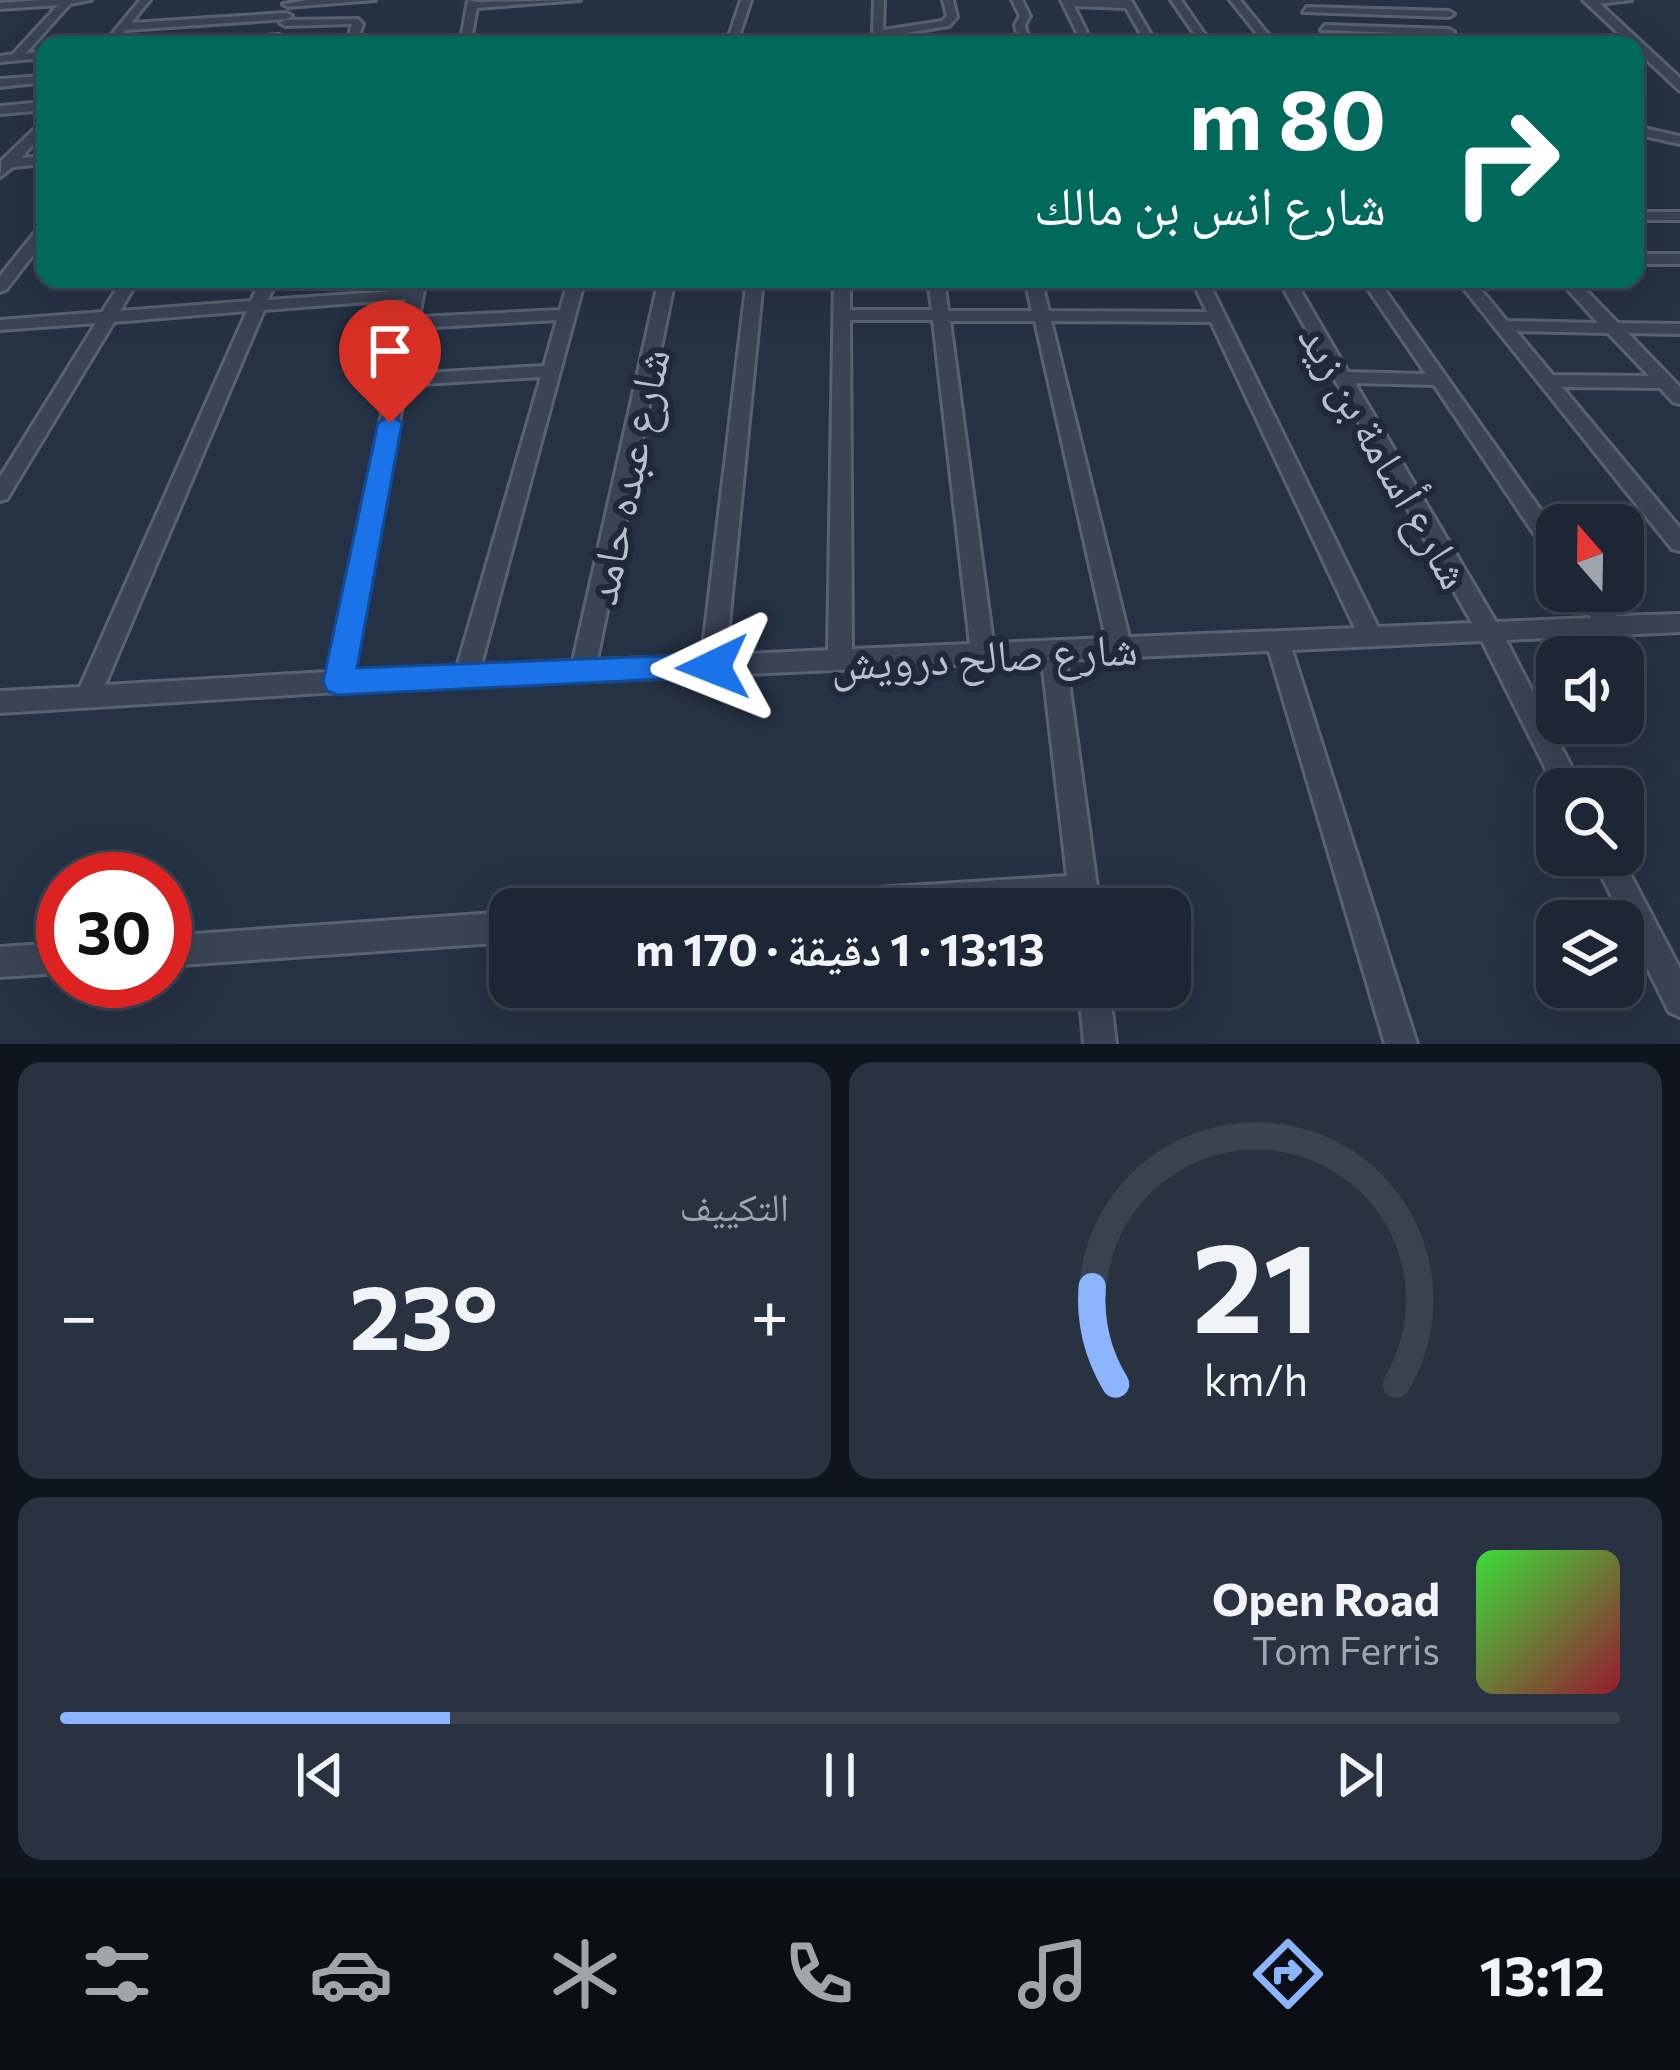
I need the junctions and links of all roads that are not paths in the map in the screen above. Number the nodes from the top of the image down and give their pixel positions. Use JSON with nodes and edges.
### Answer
{"nodes":[{"id":1,"x":86,"y":0,"type":"edge"},
{"id":2,"x":145,"y":0,"type":"edge"},
{"id":3,"x":370,"y":0,"type":"edge"},
{"id":4,"x":560,"y":0,"type":"edge"},
{"id":5,"x":575,"y":0,"type":"edge"},
{"id":6,"x":746,"y":0,"type":"edge"},
{"id":7,"x":879,"y":0,"type":"edge"},
{"id":8,"x":948,"y":0,"type":"edge"},
{"id":9,"x":958,"y":0,"type":"edge"},
{"id":10,"x":1016,"y":0,"type":"edge"},
{"id":11,"x":1176,"y":0,"type":"edge"},
{"id":12,"x":1235,"y":0,"type":"edge"},
{"id":13,"x":1437,"y":0,"type":"edge"},
{"id":14,"x":1626,"y":0,"type":"edge"},
{"id":15,"x":67,"y":1,"type":"edge"},
{"id":16,"x":1590,"y":1,"type":"edge"},
{"id":17,"x":1067,"y":2,"type":"edge"},
{"id":18,"x":1127,"y":2,"type":"edge"},
{"id":19,"x":473,"y":3,"type":"edge"},
{"id":20,"x":0,"y":5,"type":"edge"},
{"id":21,"x":1302,"y":5,"type":"edge"},
{"id":22,"x":287,"y":11,"type":"edge"},
{"id":23,"x":1449,"y":14,"type":"junction"},
{"id":24,"x":123,"y":27,"type":"junction"},
{"id":25,"x":1325,"y":28,"type":"junction"},
{"id":26,"x":116,"y":36,"type":"edge"},
{"id":27,"x":354,"y":36,"type":"edge"},
{"id":28,"x":466,"y":36,"type":"edge"},
{"id":29,"x":734,"y":36,"type":"edge"},
{"id":30,"x":875,"y":36,"type":"edge"},
{"id":31,"x":889,"y":36,"type":"edge"},
{"id":32,"x":1022,"y":36,"type":"edge"},
{"id":33,"x":1084,"y":36,"type":"edge"},
{"id":34,"x":1146,"y":36,"type":"edge"},
{"id":35,"x":1201,"y":36,"type":"edge"},
{"id":36,"x":1265,"y":36,"type":"edge"},
{"id":37,"x":1333,"y":36,"type":"edge"},
{"id":38,"x":1424,"y":36,"type":"edge"},
{"id":39,"x":1450,"y":36,"type":"edge"},
{"id":40,"x":1627,"y":36,"type":"edge"},
{"id":41,"x":1644,"y":52,"type":"edge"},
{"id":42,"x":36,"y":56,"type":"edge"},
{"id":43,"x":17,"y":57,"type":"junction"},
{"id":44,"x":0,"y":58,"type":"edge"},
{"id":45,"x":36,"y":81,"type":"edge"},
{"id":46,"x":0,"y":83,"type":"edge"},
{"id":47,"x":1680,"y":86,"type":"edge"},
{"id":48,"x":36,"y":107,"type":"edge"},
{"id":49,"x":0,"y":110,"type":"edge"},
{"id":50,"x":36,"y":132,"type":"edge"},
{"id":51,"x":1644,"y":132,"type":"edge"},
{"id":52,"x":1680,"y":140,"type":"edge"},
{"id":53,"x":36,"y":162,"type":"edge"},
{"id":54,"x":3,"y":167,"type":"edge"},
{"id":55,"x":1644,"y":216,"type":"edge"},
{"id":56,"x":1680,"y":216,"type":"edge"},
{"id":57,"x":36,"y":241,"type":"edge"},
{"id":58,"x":1644,"y":259,"type":"edge"},
{"id":59,"x":1680,"y":259,"type":"edge"},
{"id":60,"x":0,"y":287,"type":"edge"},
{"id":61,"x":125,"y":288,"type":"edge"},
{"id":62,"x":265,"y":288,"type":"edge"},
{"id":63,"x":399,"y":288,"type":"edge"},
{"id":64,"x":416,"y":288,"type":"edge"},
{"id":65,"x":574,"y":288,"type":"edge"},
{"id":66,"x":665,"y":288,"type":"edge"},
{"id":67,"x":754,"y":288,"type":"edge"},
{"id":68,"x":842,"y":288,"type":"edge"},
{"id":69,"x":937,"y":288,"type":"edge"},
{"id":70,"x":1035,"y":288,"type":"edge"},
{"id":71,"x":1203,"y":288,"type":"edge"},
{"id":72,"x":1291,"y":288,"type":"edge"},
{"id":73,"x":1375,"y":288,"type":"edge"},
{"id":74,"x":1471,"y":288,"type":"edge"},
{"id":75,"x":1575,"y":288,"type":"edge"},
{"id":76,"x":258,"y":305,"type":"junction"},
{"id":77,"x":567,"y":315,"type":"junction"},
{"id":78,"x":842,"y":315,"type":"junction"},
{"id":79,"x":108,"y":316,"type":"junction"},
{"id":80,"x":940,"y":316,"type":"junction"},
{"id":81,"x":1042,"y":316,"type":"junction"},
{"id":82,"x":1217,"y":317,"type":"junction"},
{"id":83,"x":408,"y":323,"type":"junction"},
{"id":84,"x":0,"y":325,"type":"edge"},
{"id":85,"x":1503,"y":326,"type":"junction"},
{"id":86,"x":1613,"y":328,"type":"junction"},
{"id":87,"x":1680,"y":329,"type":"edge"},
{"id":88,"x":552,"y":371,"type":"junction"},
{"id":89,"x":1342,"y":377,"type":"junction"},
{"id":90,"x":399,"y":380,"type":"junction"},
{"id":91,"x":1439,"y":380,"type":"junction"},
{"id":92,"x":1547,"y":381,"type":"junction"},
{"id":93,"x":1675,"y":391,"type":"edge"},
{"id":94,"x":0,"y":494,"type":"edge"},
{"id":95,"x":1536,"y":520,"type":"edge"},
{"id":96,"x":1680,"y":543,"type":"edge"},
{"id":97,"x":1600,"y":612,"type":"edge"},
{"id":98,"x":1610,"y":626,"type":"junction"},
{"id":99,"x":1676,"y":630,"type":"edge"},
{"id":100,"x":1489,"y":632,"type":"junction"},
{"id":101,"x":1371,"y":637,"type":"junction"},
{"id":102,"x":1278,"y":641,"type":"junction"},
{"id":103,"x":1120,"y":648,"type":"junction"},
{"id":104,"x":1054,"y":651,"type":"junction"},
{"id":105,"x":983,"y":654,"type":"junction"},
{"id":106,"x":840,"y":661,"type":"junction"},
{"id":107,"x":713,"y":667,"type":"junction"},
{"id":108,"x":583,"y":672,"type":"junction"},
{"id":109,"x":466,"y":677,"type":"junction"},
{"id":110,"x":338,"y":682,"type":"junction"},
{"id":111,"x":87,"y":698,"type":"junction"},
{"id":112,"x":0,"y":702,"type":"edge"},
{"id":113,"x":1559,"y":768,"type":"edge"},
{"id":114,"x":1616,"y":876,"type":"edge"},
{"id":115,"x":1083,"y":888,"type":"edge"},
{"id":116,"x":489,"y":928,"type":"edge"},
{"id":117,"x":192,"y":949,"type":"edge"},
{"id":118,"x":36,"y":960,"type":"edge"},
{"id":119,"x":0,"y":962,"type":"edge"},
{"id":120,"x":1680,"y":1000,"type":"edge"},
{"id":121,"x":1096,"y":1008,"type":"edge"},
{"id":122,"x":1100,"y":1044,"type":"edge"},
{"id":123,"x":1401,"y":1044,"type":"edge"}],
"edges":[{"from":1,"to":15,"type":"street"},
{"from":2,"to":24,"type":"street"},
{"from":3,"to":22,"type":"street"},
{"from":4,"to":5,"type":"street"},
{"from":4,"to":19,"type":"street"},
{"from":6,"to":29,"type":"street"},
{"from":7,"to":30,"type":"street"},
{"from":8,"to":9,"type":"street"},
{"from":8,"to":31,"type":"street"},
{"from":10,"to":32,"type":"street"},
{"from":11,"to":35,"type":"street"},
{"from":12,"to":36,"type":"street"},
{"from":13,"to":23,"type":"street"},
{"from":14,"to":16,"type":"street"},
{"from":15,"to":20,"type":"street"},
{"from":15,"to":43,"type":"street"},
{"from":16,"to":40,"type":"street"},
{"from":17,"to":18,"type":"street"},
{"from":17,"to":33,"type":"street"},
{"from":18,"to":34,"type":"street"},
{"from":19,"to":28,"type":"street"},
{"from":21,"to":23,"type":"street"},
{"from":21,"to":25,"type":"street"},
{"from":22,"to":24,"type":"street"},
{"from":22,"to":27,"type":"street"},
{"from":23,"to":39,"type":"street"},
{"from":24,"to":26,"type":"street"},
{"from":25,"to":37,"type":"street"},
{"from":25,"to":38,"type":"street"},
{"from":41,"to":47,"type":"street"},
{"from":42,"to":43,"type":"street"},
{"from":43,"to":44,"type":"street"},
{"from":45,"to":46,"type":"street"},
{"from":48,"to":49,"type":"street"},
{"from":50,"to":54,"type":"street"},
{"from":51,"to":52,"type":"street"},
{"from":53,"to":54,"type":"street"},
{"from":55,"to":56,"type":"street"},
{"from":57,"to":60,"type":"street"},
{"from":58,"to":59,"type":"street"},
{"from":61,"to":79,"type":"street"},
{"from":62,"to":76,"type":"street"},
{"from":63,"to":76,"type":"street"},
{"from":64,"to":83,"type":"street"},
{"from":65,"to":77,"type":"street"},
{"from":66,"to":108,"type":"street","name":"شارع عبده حامد"},
{"from":67,"to":107,"type":"street"},
{"from":68,"to":78,"type":"street"},
{"from":69,"to":80,"type":"street"},
{"from":70,"to":81,"type":"street"},
{"from":71,"to":82,"type":"street"},
{"from":72,"to":89,"type":"street","name":"شارع أسامة بن زيد"},
{"from":73,"to":91,"type":"street"},
{"from":74,"to":85,"type":"street"},
{"from":75,"to":86,"type":"street"},
{"from":76,"to":79,"type":"street"},
{"from":76,"to":111,"type":"street"},
{"from":77,"to":83,"type":"street"},
{"from":77,"to":88,"type":"street"},
{"from":78,"to":80,"type":"street"},
{"from":78,"to":106,"type":"street"},
{"from":79,"to":84,"type":"street"},
{"from":79,"to":94,"type":"street"},
{"from":80,"to":81,"type":"street"},
{"from":80,"to":105,"type":"street"},
{"from":81,"to":82,"type":"street"},
{"from":81,"to":103,"type":"street"},
{"from":82,"to":101,"type":"street"},
{"from":83,"to":90,"type":"street"},
{"from":85,"to":86,"type":"street"},
{"from":85,"to":92,"type":"street"},
{"from":86,"to":87,"type":"street"},
{"from":86,"to":93,"type":"street"},
{"from":88,"to":90,"type":"street"},
{"from":88,"to":109,"type":"street"},
{"from":89,"to":91,"type":"street"},
{"from":89,"to":100,"type":"street","name":"شارع أسامة بن زيد"},
{"from":90,"to":110,"type":"street"},
{"from":91,"to":95,"type":"street"},
{"from":92,"to":93,"type":"street"},
{"from":92,"to":96,"type":"street"},
{"from":97,"to":98,"type":"street"},
{"from":98,"to":99,"type":"street","name":"شارع صالح درويش"},
{"from":98,"to":100,"type":"street","name":"شارع صالح درويش"},
{"from":100,"to":101,"type":"street","name":"شارع صالح درويش"},
{"from":100,"to":113,"type":"street","name":"شارع أسامة بن زيد"},
{"from":101,"to":102,"type":"street","name":"شارع صالح درويش"},
{"from":102,"to":103,"type":"street","name":"شارع صالح درويش"},
{"from":102,"to":123,"type":"street"},
{"from":103,"to":104,"type":"street","name":"شارع صالح درويش"},
{"from":104,"to":105,"type":"street","name":"شارع صالح درويش"},
{"from":104,"to":115,"type":"street"},
{"from":105,"to":106,"type":"street","name":"شارع صالح درويش"},
{"from":106,"to":107,"type":"street","name":"شارع صالح درويش"},
{"from":107,"to":108,"type":"street","name":"شارع صالح درويش"},
{"from":108,"to":109,"type":"street","name":"شارع صالح درويش"},
{"from":109,"to":110,"type":"street","name":"شارع صالح درويش"},
{"from":110,"to":111,"type":"street","name":"شارع صالح درويش"},
{"from":111,"to":112,"type":"street","name":"شارع صالح درويش"},
{"from":114,"to":120,"type":"street"},
{"from":116,"to":117,"type":"street"},
{"from":118,"to":119,"type":"street"},
{"from":121,"to":122,"type":"street"}]}
